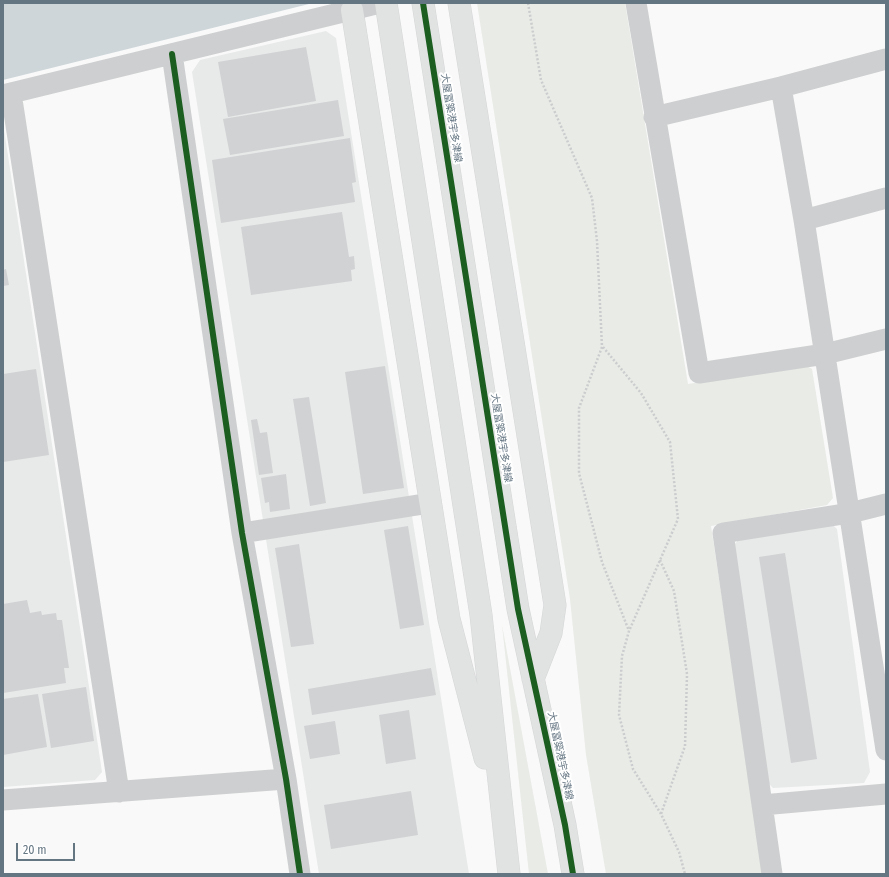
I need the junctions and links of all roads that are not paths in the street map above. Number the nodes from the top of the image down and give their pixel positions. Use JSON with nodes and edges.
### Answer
{"nodes":[{"id":1,"x":380,"y":3,"type":"edge"},
{"id":2,"x":386,"y":3,"type":"edge"},
{"id":3,"x":423,"y":3,"type":"edge"},
{"id":4,"x":459,"y":3,"type":"edge"},
{"id":5,"x":636,"y":3,"type":"edge"},
{"id":6,"x":352,"y":10,"type":"junction"},
{"id":7,"x":172,"y":54,"type":"junction"},
{"id":8,"x":886,"y":59,"type":"edge"},
{"id":9,"x":781,"y":87,"type":"junction"},
{"id":10,"x":7,"y":94,"type":"edge"},
{"id":11,"x":654,"y":116,"type":"junction"},
{"id":12,"x":886,"y":198,"type":"edge"},
{"id":13,"x":804,"y":220,"type":"junction"},
{"id":14,"x":886,"y":339,"type":"edge"},
{"id":15,"x":825,"y":354,"type":"junction"},
{"id":16,"x":430,"y":503,"type":"junction"},
{"id":17,"x":886,"y":504,"type":"edge"},
{"id":18,"x":850,"y":513,"type":"junction"},
{"id":19,"x":242,"y":533,"type":"junction"},
{"id":20,"x":533,"y":679,"type":"junction"},
{"id":21,"x":886,"y":750,"type":"edge"},
{"id":22,"x":286,"y":779,"type":"junction"},
{"id":23,"x":119,"y":792,"type":"junction"},
{"id":24,"x":886,"y":794,"type":"edge"},
{"id":25,"x":3,"y":800,"type":"edge"},
{"id":26,"x":762,"y":805,"type":"junction"},
{"id":27,"x":504,"y":835,"type":"junction"},
{"id":28,"x":300,"y":874,"type":"edge"},
{"id":29,"x":509,"y":874,"type":"edge"},
{"id":30,"x":573,"y":874,"type":"edge"},
{"id":31,"x":772,"y":874,"type":"edge"}],
"edges":[{"from":1,"to":6,"type":"street"},
{"from":2,"to":27,"type":"main road"},
{"from":3,"to":20,"type":"main road","name":"大屋冨築港宇多津線"},
{"from":4,"to":20,"type":"main road"},
{"from":5,"to":11,"type":"street"},
{"from":6,"to":7,"type":"street"},
{"from":6,"to":16,"type":"main road"},
{"from":7,"to":10,"type":"street"},
{"from":7,"to":19,"type":"street"},
{"from":8,"to":9,"type":"street"},
{"from":9,"to":11,"type":"street"},
{"from":9,"to":13,"type":"street"},
{"from":10,"to":23,"type":"street"},
{"from":11,"to":15,"type":"street"},
{"from":12,"to":13,"type":"street"},
{"from":13,"to":15,"type":"street"},
{"from":14,"to":15,"type":"street"},
{"from":15,"to":18,"type":"street"},
{"from":16,"to":19,"type":"street"},
{"from":16,"to":27,"type":"main road"},
{"from":17,"to":18,"type":"street"},
{"from":18,"to":21,"type":"street"},
{"from":18,"to":26,"type":"street"},
{"from":19,"to":22,"type":"street"},
{"from":20,"to":30,"type":"main road","name":"大屋冨築港宇多津線"},
{"from":22,"to":23,"type":"street"},
{"from":22,"to":28,"type":"street"},
{"from":23,"to":25,"type":"street"},
{"from":24,"to":26,"type":"street"},
{"from":26,"to":31,"type":"street"},
{"from":27,"to":29,"type":"main road"}]}
